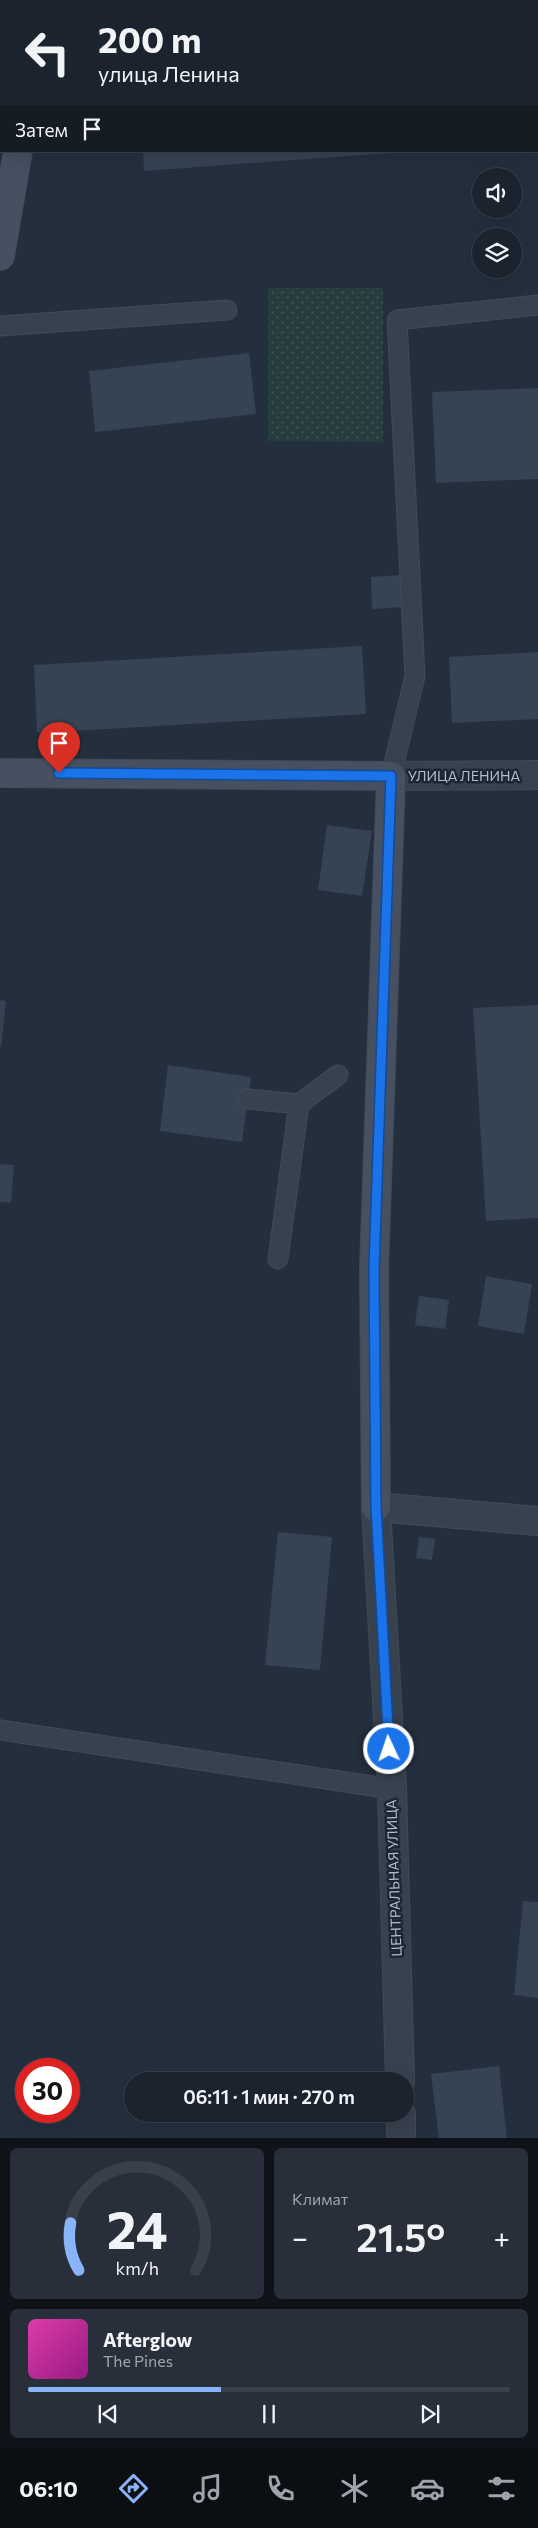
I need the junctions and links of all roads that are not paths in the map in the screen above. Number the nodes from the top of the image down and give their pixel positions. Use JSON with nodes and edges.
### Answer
{"nodes":[{"id":1,"x":18,"y":152,"type":"edge"},
{"id":2,"x":0,"y":256,"type":"edge"},
{"id":3,"x":538,"y":306,"type":"edge"},
{"id":4,"x":227,"y":310,"type":"dead end"},
{"id":5,"x":0,"y":326,"type":"edge"},
{"id":6,"x":0,"y":773,"type":"edge"},
{"id":7,"x":538,"y":775,"type":"edge"},
{"id":8,"x":391,"y":776,"type":"junction"},
{"id":9,"x":338,"y":1075,"type":"dead end"},
{"id":10,"x":248,"y":1099,"type":"dead end"},
{"id":11,"x":299,"y":1104,"type":"junction"},
{"id":12,"x":278,"y":1260,"type":"dead end"},
{"id":13,"x":376,"y":1506,"type":"junction"},
{"id":14,"x":538,"y":1521,"type":"edge"},
{"id":15,"x":0,"y":1730,"type":"edge"},
{"id":16,"x":392,"y":1789,"type":"junction"},
{"id":17,"x":400,"y":2072,"type":"edge"},
{"id":18,"x":401,"y":2122,"type":"edge"},
{"id":19,"x":402,"y":2138,"type":"edge"}],
"edges":[{"from":1,"to":2,"type":"street"},
{"from":3,"to":8,"type":"lane"},
{"from":4,"to":5,"type":"lane"},
{"from":6,"to":8,"type":"street","name":"УЛИЦА ЛЕНИНА"},
{"from":7,"to":8,"type":"street","name":"УЛИЦА ЛЕНИНА"},
{"from":8,"to":13,"type":"street","name":"ЦЕНТРАЛЬНАЯ УЛИЦА"},
{"from":9,"to":11,"type":"lane"},
{"from":10,"to":11,"type":"lane"},
{"from":11,"to":12,"type":"lane"},
{"from":13,"to":14,"type":"street"},
{"from":13,"to":16,"type":"street","name":"ЦЕНТРАЛЬНАЯ УЛИЦА"},
{"from":15,"to":16,"type":"lane"},
{"from":16,"to":17,"type":"street","name":"ЦЕНТРАЛЬНАЯ УЛИЦА"},
{"from":18,"to":19,"type":"street"}]}
